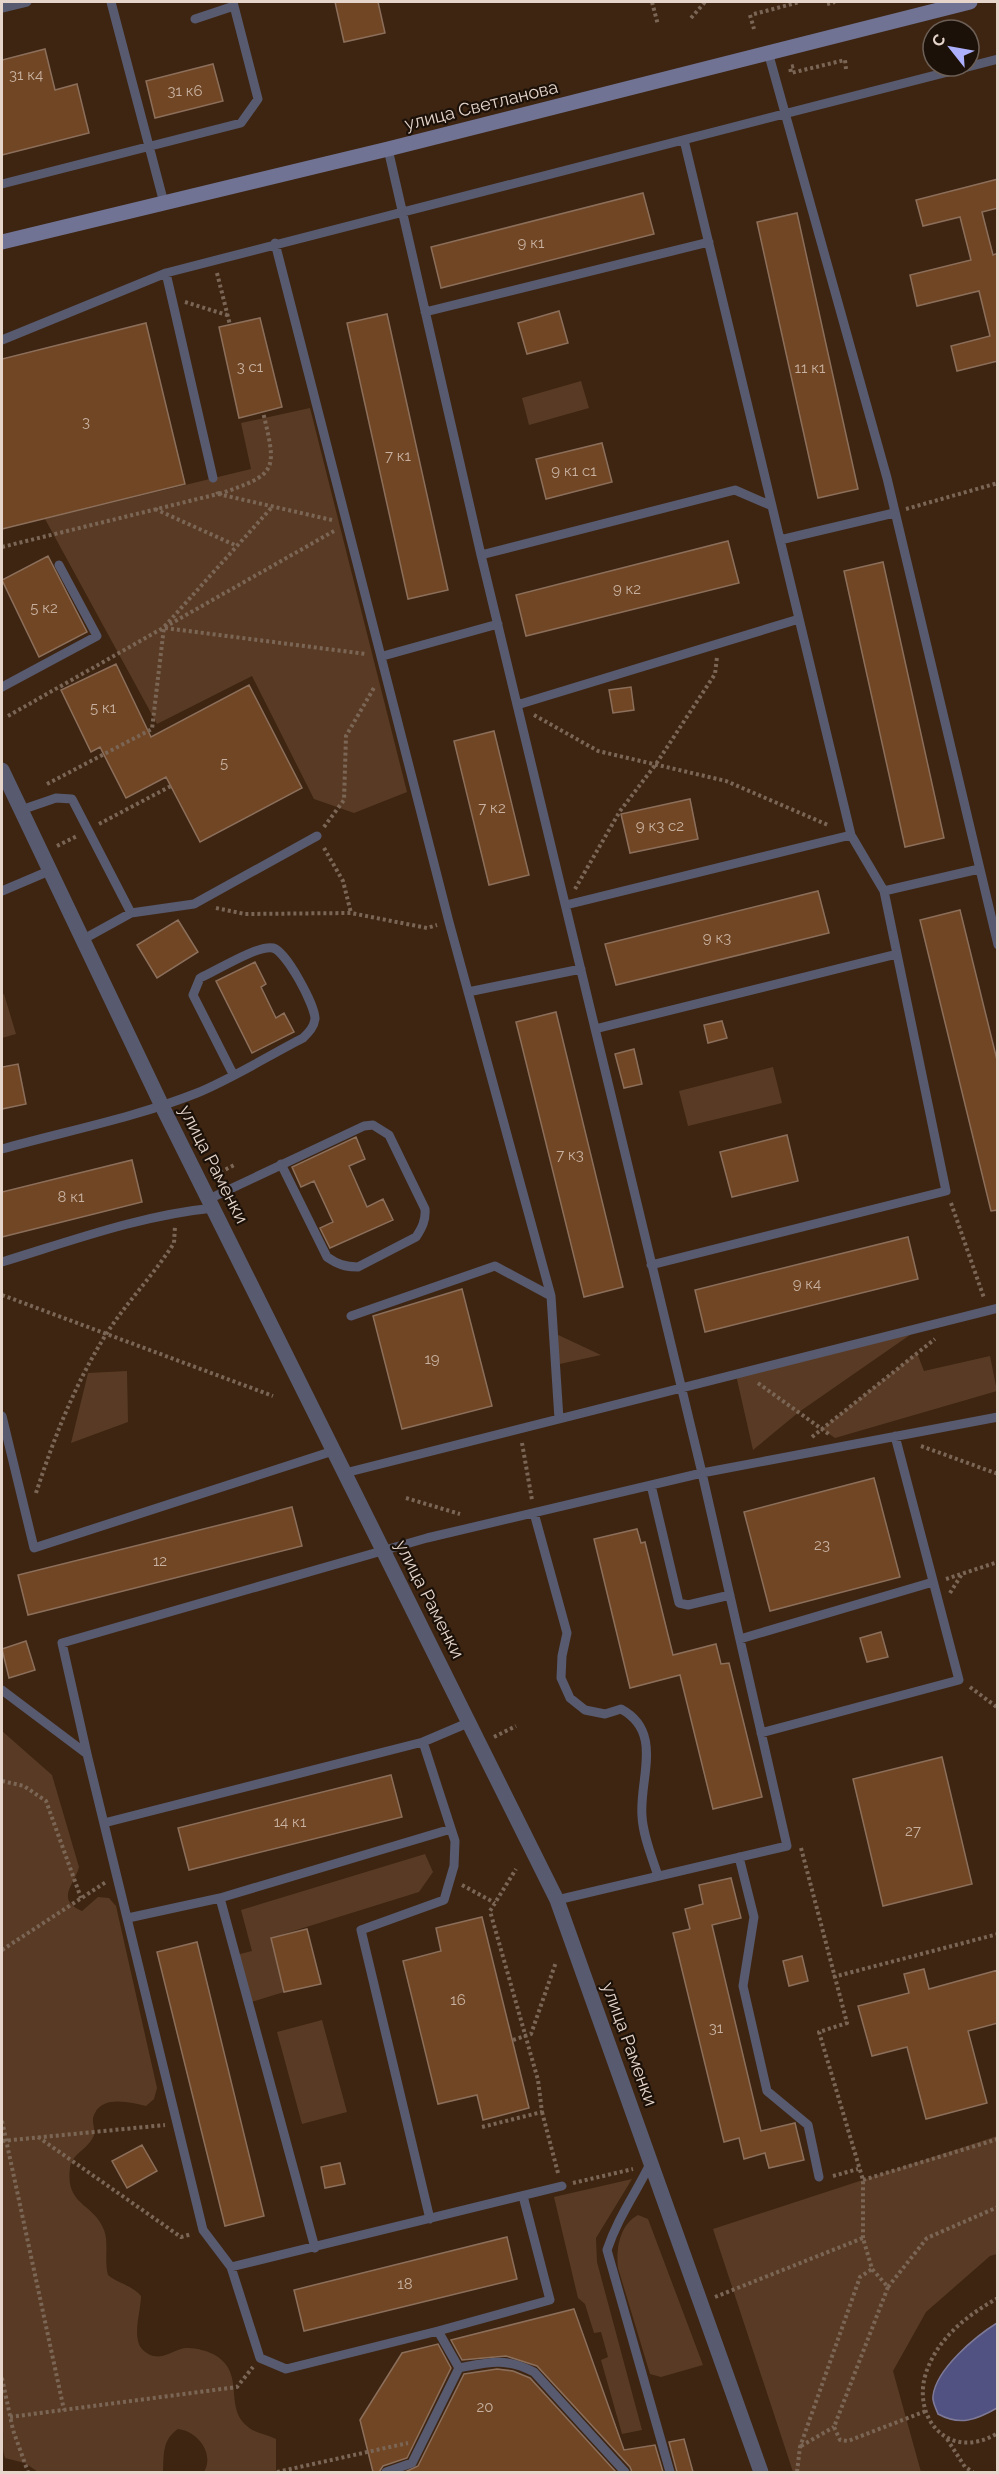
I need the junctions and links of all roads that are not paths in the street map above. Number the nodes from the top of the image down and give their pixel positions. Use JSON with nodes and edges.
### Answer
{"nodes":[{"id":1,"x":27,"y":2,"type":"edge"},
{"id":2,"x":111,"y":2,"type":"edge"},
{"id":3,"x":970,"y":2,"type":"edge"},
{"id":4,"x":234,"y":4,"type":"edge"},
{"id":5,"x":2,"y":8,"type":"edge"},
{"id":6,"x":195,"y":19,"type":"dead end"},
{"id":7,"x":768,"y":52,"type":"junction"},
{"id":8,"x":998,"y":59,"type":"edge"},
{"id":9,"x":787,"y":113,"type":"junction"},
{"id":10,"x":684,"y":140,"type":"junction"},
{"id":11,"x":147,"y":146,"type":"junction"},
{"id":12,"x":388,"y":149,"type":"junction"},
{"id":13,"x":2,"y":184,"type":"edge"},
{"id":14,"x":164,"y":203,"type":"junction"},
{"id":15,"x":402,"y":212,"type":"junction"},
{"id":16,"x":2,"y":242,"type":"edge"},
{"id":17,"x":709,"y":242,"type":"junction"},
{"id":18,"x":275,"y":243,"type":"junction"},
{"id":19,"x":166,"y":273,"type":"junction"},
{"id":20,"x":425,"y":312,"type":"junction"},
{"id":21,"x":2,"y":340,"type":"edge"},
{"id":22,"x":213,"y":478,"type":"road end"},
{"id":23,"x":772,"y":506,"type":"junction"},
{"id":24,"x":894,"y":513,"type":"junction"},
{"id":25,"x":780,"y":540,"type":"junction"},
{"id":26,"x":481,"y":555,"type":"junction"},
{"id":27,"x":59,"y":566,"type":"dead end"},
{"id":28,"x":800,"y":619,"type":"junction"},
{"id":29,"x":498,"y":624,"type":"junction"},
{"id":30,"x":383,"y":656,"type":"junction"},
{"id":31,"x":2,"y":687,"type":"edge"},
{"id":32,"x":517,"y":705,"type":"junction"},
{"id":33,"x":2,"y":773,"type":"edge"},
{"id":34,"x":21,"y":810,"type":"junction"},
{"id":35,"x":851,"y":835,"type":"junction"},
{"id":36,"x":317,"y":836,"type":"road end"},
{"id":37,"x":979,"y":869,"type":"junction"},
{"id":38,"x":49,"y":871,"type":"junction"},
{"id":39,"x":2,"y":891,"type":"edge"},
{"id":40,"x":884,"y":891,"type":"junction"},
{"id":41,"x":566,"y":905,"type":"junction"},
{"id":42,"x":131,"y":914,"type":"junction"},
{"id":43,"x":82,"y":940,"type":"junction"},
{"id":44,"x":998,"y":945,"type":"edge"},
{"id":45,"x":897,"y":954,"type":"junction"},
{"id":46,"x":581,"y":969,"type":"junction"},
{"id":47,"x":468,"y":993,"type":"junction"},
{"id":48,"x":595,"y":1029,"type":"junction"},
{"id":49,"x":233,"y":1074,"type":"junction"},
{"id":50,"x":162,"y":1106,"type":"junction"},
{"id":51,"x":2,"y":1149,"type":"edge"},
{"id":52,"x":281,"y":1164,"type":"junction"},
{"id":53,"x":212,"y":1203,"type":"junction"},
{"id":54,"x":2,"y":1262,"type":"edge"},
{"id":55,"x":651,"y":1264,"type":"junction"},
{"id":56,"x":551,"y":1296,"type":"junction"},
{"id":57,"x":993,"y":1309,"type":"edge"},
{"id":58,"x":351,"y":1316,"type":"dead end"},
{"id":59,"x":680,"y":1388,"type":"junction"},
{"id":60,"x":2,"y":1416,"type":"edge"},
{"id":61,"x":998,"y":1417,"type":"edge"},
{"id":62,"x":559,"y":1419,"type":"junction"},
{"id":63,"x":894,"y":1436,"type":"junction"},
{"id":64,"x":333,"y":1451,"type":"junction"},
{"id":65,"x":345,"y":1473,"type":"junction"},
{"id":66,"x":702,"y":1473,"type":"junction"},
{"id":67,"x":651,"y":1485,"type":"junction"},
{"id":68,"x":534,"y":1513,"type":"junction"},
{"id":69,"x":382,"y":1549,"type":"junction"},
{"id":70,"x":933,"y":1582,"type":"junction"},
{"id":71,"x":730,"y":1594,"type":"junction"},
{"id":72,"x":740,"y":1640,"type":"junction"},
{"id":73,"x":2,"y":1690,"type":"edge"},
{"id":74,"x":470,"y":1722,"type":"junction"},
{"id":75,"x":761,"y":1732,"type":"junction"},
{"id":76,"x":423,"y":1742,"type":"junction"},
{"id":77,"x":87,"y":1754,"type":"junction"},
{"id":78,"x":104,"y":1823,"type":"junction"},
{"id":79,"x":451,"y":1829,"type":"junction"},
{"id":80,"x":739,"y":1857,"type":"junction"},
{"id":81,"x":658,"y":1876,"type":"junction"},
{"id":82,"x":220,"y":1898,"type":"junction"},
{"id":83,"x":557,"y":1900,"type":"junction"},
{"id":84,"x":128,"y":1918,"type":"junction"},
{"id":85,"x":651,"y":2162,"type":"junction"},
{"id":86,"x":819,"y":2177,"type":"dead end"},
{"id":87,"x":562,"y":2186,"type":"road end"},
{"id":88,"x":523,"y":2196,"type":"junction"},
{"id":89,"x":430,"y":2219,"type":"junction"},
{"id":90,"x":315,"y":2248,"type":"junction"},
{"id":91,"x":231,"y":2268,"type":"junction"},
{"id":92,"x":438,"y":2331,"type":"junction"},
{"id":93,"x":459,"y":2368,"type":"junction"},
{"id":94,"x":387,"y":2472,"type":"edge"},
{"id":95,"x":625,"y":2472,"type":"edge"},
{"id":96,"x":670,"y":2472,"type":"edge"},
{"id":97,"x":761,"y":2472,"type":"edge"}],
"edges":[{"from":1,"to":5,"type":"lane"},
{"from":2,"to":11,"type":"lane"},
{"from":3,"to":7,"type":"street","name":"улица Светланова"},
{"from":4,"to":6,"type":"lane"},
{"from":4,"to":11,"type":"lane"},
{"from":7,"to":9,"type":"lane"},
{"from":7,"to":12,"type":"street","name":"улица Светланова"},
{"from":8,"to":9,"type":"lane"},
{"from":9,"to":10,"type":"lane"},
{"from":9,"to":24,"type":"lane"},
{"from":10,"to":15,"type":"lane"},
{"from":10,"to":17,"type":"lane"},
{"from":11,"to":13,"type":"lane"},
{"from":11,"to":14,"type":"lane"},
{"from":12,"to":14,"type":"street","name":"улица Светланова"},
{"from":12,"to":15,"type":"lane"},
{"from":14,"to":16,"type":"street","name":"улица Светланова"},
{"from":15,"to":18,"type":"lane"},
{"from":15,"to":20,"type":"lane"},
{"from":17,"to":20,"type":"lane"},
{"from":17,"to":23,"type":"lane"},
{"from":18,"to":19,"type":"lane"},
{"from":18,"to":30,"type":"lane"},
{"from":19,"to":21,"type":"lane"},
{"from":19,"to":22,"type":"lane"},
{"from":20,"to":26,"type":"lane"},
{"from":23,"to":25,"type":"lane"},
{"from":23,"to":26,"type":"lane"},
{"from":24,"to":25,"type":"lane"},
{"from":24,"to":37,"type":"lane"},
{"from":25,"to":28,"type":"lane"},
{"from":26,"to":29,"type":"lane"},
{"from":27,"to":31,"type":"lane"},
{"from":28,"to":32,"type":"lane"},
{"from":28,"to":35,"type":"lane"},
{"from":29,"to":30,"type":"lane"},
{"from":29,"to":32,"type":"lane"},
{"from":30,"to":47,"type":"lane"},
{"from":32,"to":41,"type":"lane"},
{"from":33,"to":34,"type":"street","name":"улица Раменки"},
{"from":34,"to":38,"type":"street","name":"улица Раменки"},
{"from":34,"to":42,"type":"lane"},
{"from":35,"to":40,"type":"lane"},
{"from":35,"to":41,"type":"lane"},
{"from":36,"to":42,"type":"lane"},
{"from":37,"to":40,"type":"lane"},
{"from":37,"to":44,"type":"lane"},
{"from":38,"to":39,"type":"lane"},
{"from":38,"to":43,"type":"street","name":"улица Раменки"},
{"from":40,"to":45,"type":"lane"},
{"from":41,"to":46,"type":"lane"},
{"from":42,"to":43,"type":"lane"},
{"from":43,"to":50,"type":"street","name":"улица Раменки"},
{"from":45,"to":48,"type":"lane"},
{"from":45,"to":55,"type":"lane"},
{"from":46,"to":47,"type":"lane"},
{"from":46,"to":48,"type":"lane"},
{"from":47,"to":56,"type":"lane"},
{"from":48,"to":55,"type":"lane"},
{"from":49,"to":49,"type":"lane"},
{"from":49,"to":50,"type":"lane"},
{"from":50,"to":51,"type":"lane"},
{"from":50,"to":53,"type":"street","name":"улица Раменки"},
{"from":52,"to":52,"type":"lane"},
{"from":52,"to":53,"type":"lane"},
{"from":53,"to":54,"type":"lane"},
{"from":53,"to":64,"type":"street","name":"улица Раменки"},
{"from":55,"to":59,"type":"lane"},
{"from":56,"to":58,"type":"lane"},
{"from":56,"to":62,"type":"lane"},
{"from":57,"to":59,"type":"lane"},
{"from":59,"to":62,"type":"lane"},
{"from":59,"to":66,"type":"lane"},
{"from":60,"to":64,"type":"lane"},
{"from":61,"to":63,"type":"lane"},
{"from":62,"to":65,"type":"lane"},
{"from":63,"to":66,"type":"lane"},
{"from":63,"to":70,"type":"lane"},
{"from":64,"to":65,"type":"street","name":"улица Раменки"},
{"from":65,"to":69,"type":"street","name":"улица Раменки"},
{"from":66,"to":67,"type":"lane"},
{"from":66,"to":71,"type":"lane"},
{"from":67,"to":68,"type":"lane"},
{"from":67,"to":71,"type":"lane"},
{"from":68,"to":69,"type":"lane"},
{"from":68,"to":81,"type":"lane"},
{"from":69,"to":74,"type":"street","name":"улица Раменки"},
{"from":69,"to":77,"type":"lane"},
{"from":70,"to":72,"type":"lane"},
{"from":70,"to":75,"type":"lane"},
{"from":71,"to":72,"type":"lane"},
{"from":72,"to":75,"type":"lane"},
{"from":73,"to":77,"type":"lane"},
{"from":74,"to":76,"type":"lane"},
{"from":74,"to":83,"type":"street","name":"улица Раменки"},
{"from":75,"to":80,"type":"lane"},
{"from":76,"to":78,"type":"lane"},
{"from":76,"to":79,"type":"lane"},
{"from":77,"to":78,"type":"lane"},
{"from":78,"to":84,"type":"lane"},
{"from":79,"to":82,"type":"lane"},
{"from":79,"to":89,"type":"lane"},
{"from":80,"to":81,"type":"lane"},
{"from":80,"to":86,"type":"lane"},
{"from":81,"to":83,"type":"lane"},
{"from":82,"to":84,"type":"lane"},
{"from":82,"to":90,"type":"lane"},
{"from":83,"to":85,"type":"street","name":"улица Раменки"},
{"from":84,"to":91,"type":"lane"},
{"from":85,"to":96,"type":"lane"},
{"from":85,"to":97,"type":"street","name":"улица Раменки"},
{"from":87,"to":88,"type":"lane"},
{"from":88,"to":89,"type":"lane"},
{"from":88,"to":92,"type":"lane"},
{"from":89,"to":90,"type":"lane"},
{"from":90,"to":91,"type":"lane"},
{"from":91,"to":92,"type":"lane"},
{"from":92,"to":93,"type":"lane"},
{"from":93,"to":94,"type":"lane"},
{"from":93,"to":95,"type":"lane"}]}
